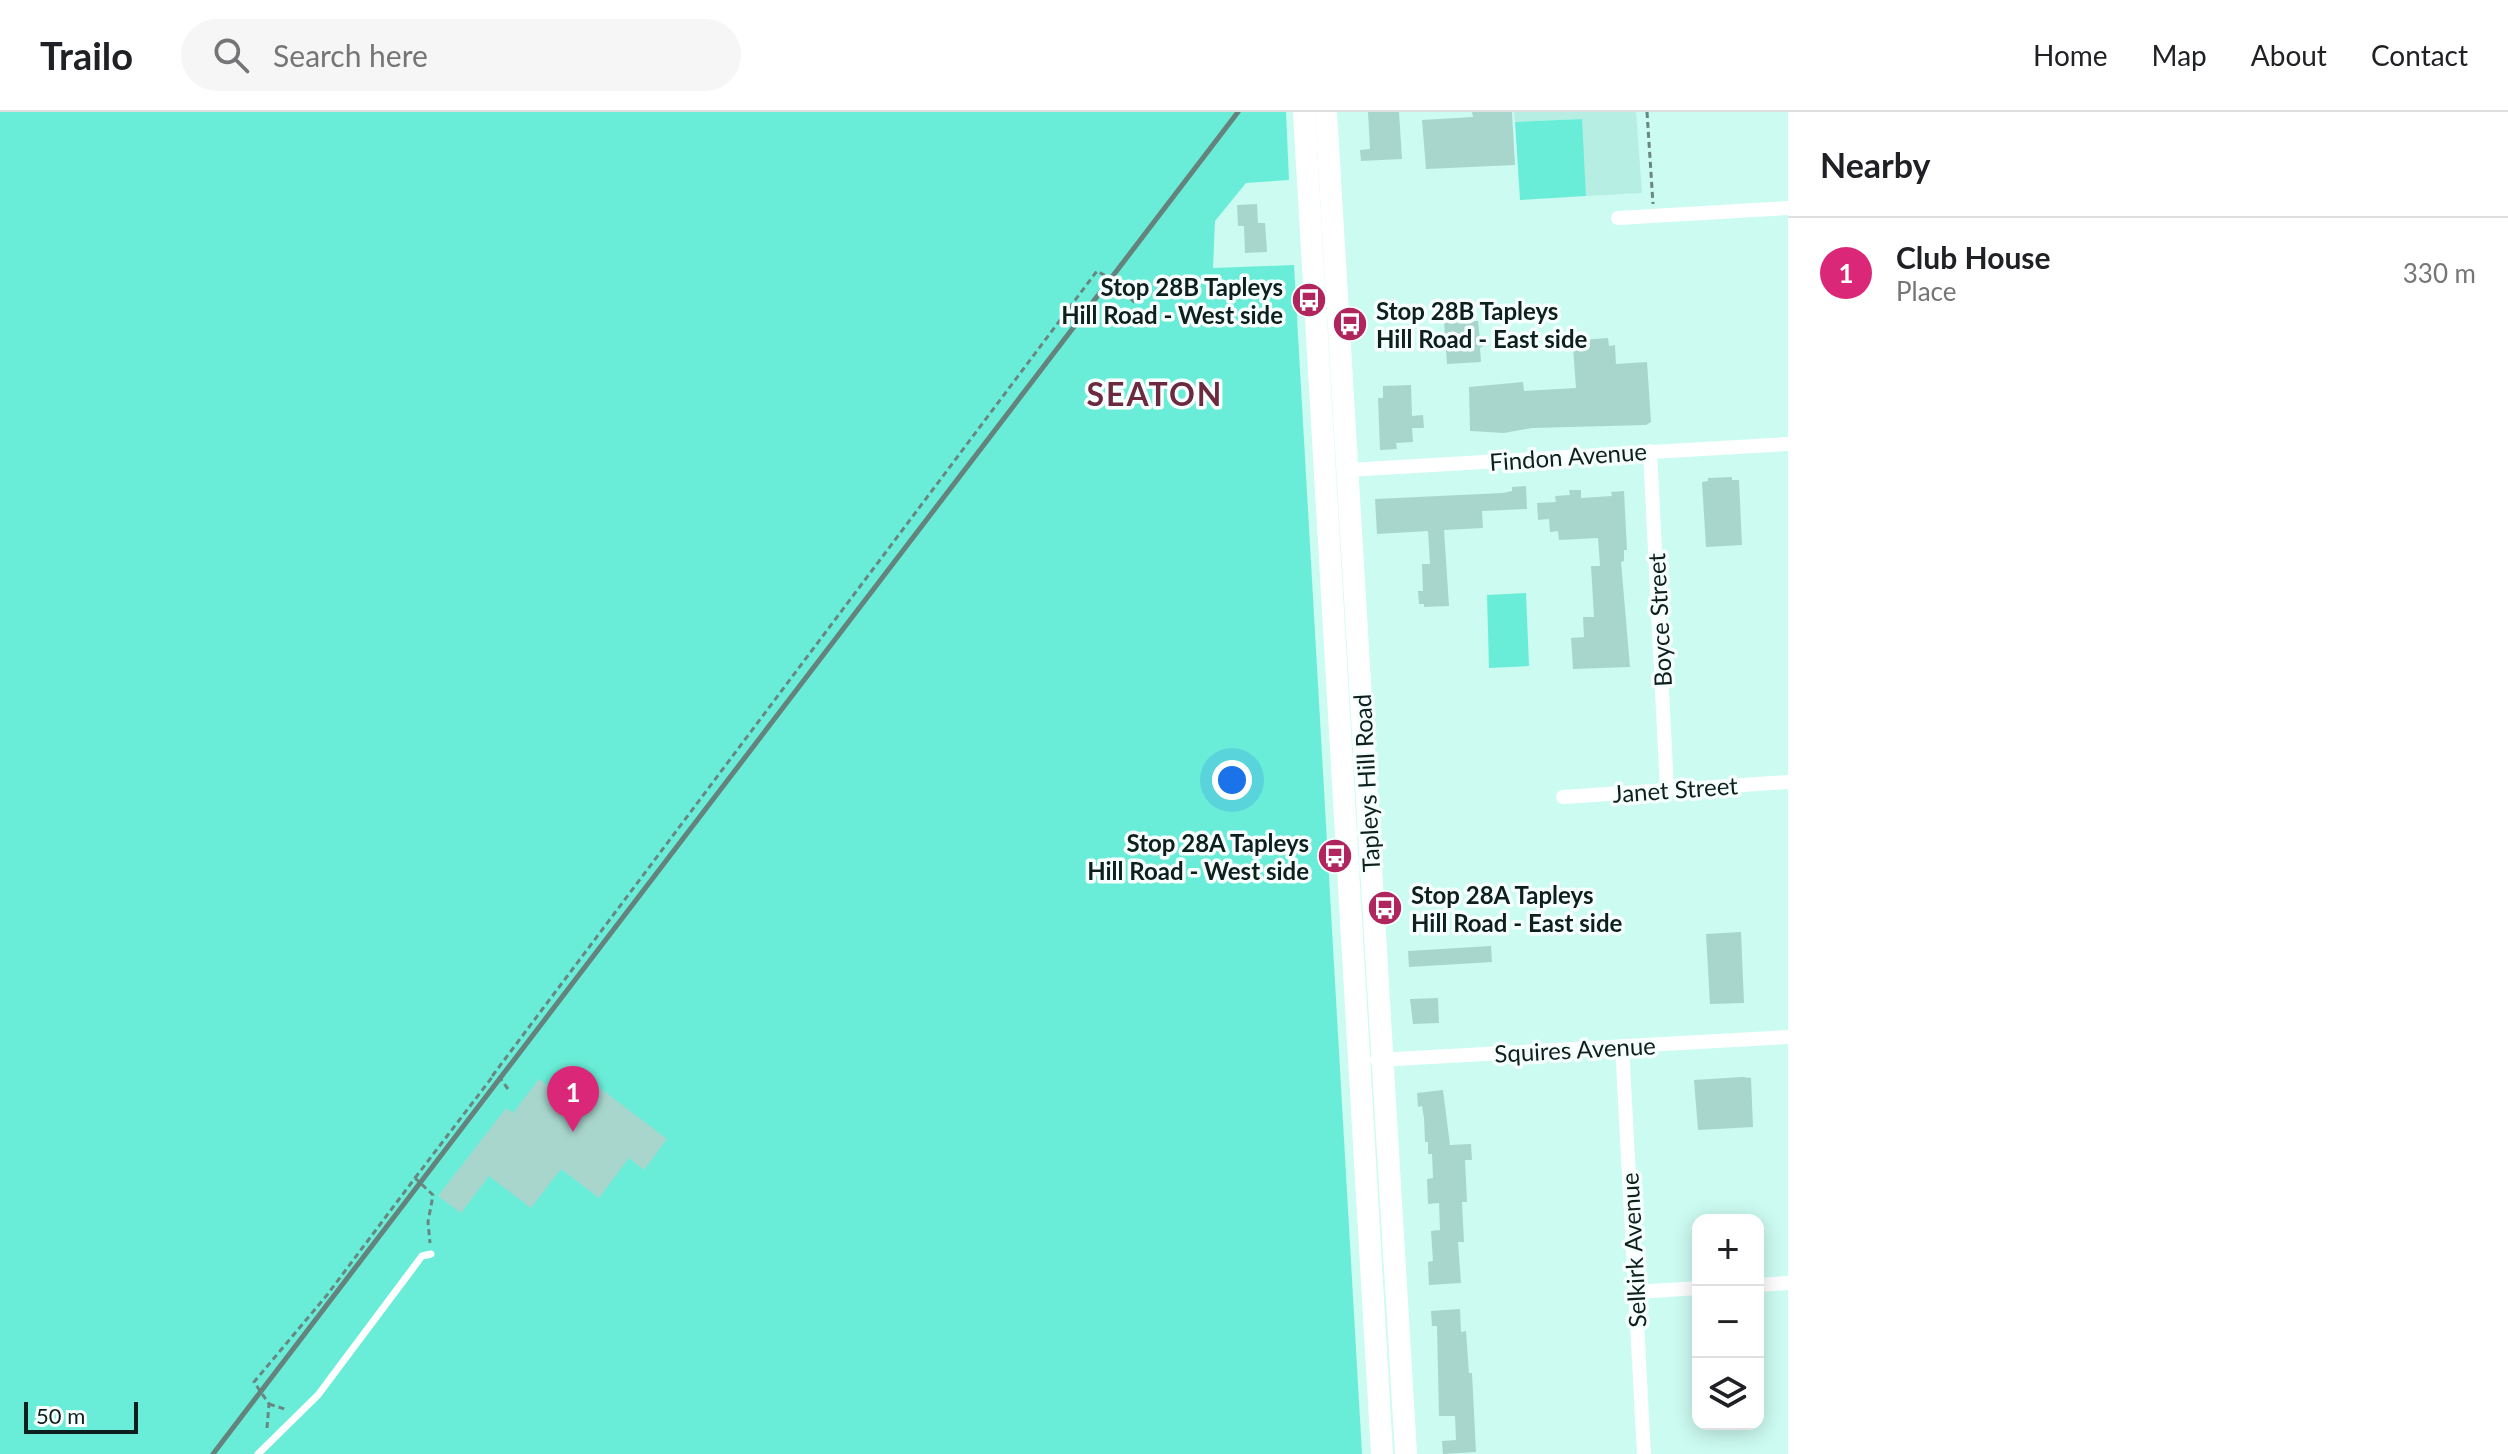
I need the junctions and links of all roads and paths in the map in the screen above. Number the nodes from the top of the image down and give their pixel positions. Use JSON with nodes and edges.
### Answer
{"nodes":[{"id":1,"x":1304,"y":112,"type":"edge"},
{"id":2,"x":1326,"y":112,"type":"edge"},
{"id":3,"x":1647,"y":112,"type":"edge"},
{"id":4,"x":1788,"y":208,"type":"edge"},
{"id":5,"x":1654,"y":216,"type":"junction"},
{"id":6,"x":1618,"y":218,"type":"dead end"},
{"id":7,"x":1137,"y":305,"type":"dead end"},
{"id":8,"x":1788,"y":444,"type":"edge"},
{"id":9,"x":1650,"y":451,"type":"junction"},
{"id":10,"x":1348,"y":470,"type":"junction"},
{"id":11,"x":1788,"y":782,"type":"edge"},
{"id":12,"x":1667,"y":790,"type":"junction"},
{"id":13,"x":1563,"y":797,"type":"dead end"},
{"id":14,"x":1788,"y":1037,"type":"edge"},
{"id":15,"x":1622,"y":1046,"type":"junction"},
{"id":16,"x":1372,"y":1060,"type":"junction"},
{"id":17,"x":493,"y":1075,"type":"junction"},
{"id":18,"x":508,"y":1089,"type":"dead end"},
{"id":19,"x":415,"y":1178,"type":"junction"},
{"id":20,"x":431,"y":1254,"type":"joint"},
{"id":21,"x":1788,"y":1283,"type":"edge"},
{"id":22,"x":1764,"y":1285,"type":"edge"},
{"id":23,"x":1692,"y":1288,"type":"edge"},
{"id":24,"x":1635,"y":1292,"type":"junction"},
{"id":25,"x":269,"y":1404,"type":"junction"},
{"id":26,"x":299,"y":1414,"type":"junction"},
{"id":27,"x":261,"y":1451,"type":"edge"},
{"id":28,"x":1382,"y":1454,"type":"edge"},
{"id":29,"x":1406,"y":1454,"type":"edge"},
{"id":30,"x":1644,"y":1454,"type":"edge"}],
"edges":[{"from":1,"to":16,"type":"main road","name":"Tapleys Hill Road"},
{"from":2,"to":10,"type":"main road","name":"Tapleys Hill Road"},
{"from":3,"to":5,"type":"path"},
{"from":4,"to":5,"type":"street"},
{"from":5,"to":6,"type":"street"},
{"from":7,"to":17,"type":"path"},
{"from":8,"to":9,"type":"street","name":"Findon Avenue"},
{"from":9,"to":10,"type":"street","name":"Findon Avenue"},
{"from":9,"to":12,"type":"street","name":"Boyce Street"},
{"from":10,"to":16,"type":"main road","name":"Tapleys Hill Road"},
{"from":11,"to":12,"type":"street","name":"Janet Street"},
{"from":12,"to":13,"type":"street","name":"Janet Street"},
{"from":14,"to":15,"type":"street","name":"Squires Avenue"},
{"from":15,"to":16,"type":"street","name":"Squires Avenue"},
{"from":15,"to":24,"type":"street","name":"Selkirk Avenue"},
{"from":16,"to":28,"type":"main road","name":"Tapleys Hill Road"},
{"from":16,"to":29,"type":"main road","name":"Tapleys Hill Road"},
{"from":17,"to":18,"type":"path"},
{"from":17,"to":19,"type":"path"},
{"from":19,"to":20,"type":"path"},
{"from":19,"to":25,"type":"path"},
{"from":20,"to":26,"type":"lane"},
{"from":21,"to":22,"type":"street"},
{"from":23,"to":24,"type":"street"},
{"from":24,"to":30,"type":"street","name":"Selkirk Avenue"},
{"from":25,"to":26,"type":"path"},
{"from":25,"to":27,"type":"path"},
{"from":26,"to":27,"type":"lane"}]}
